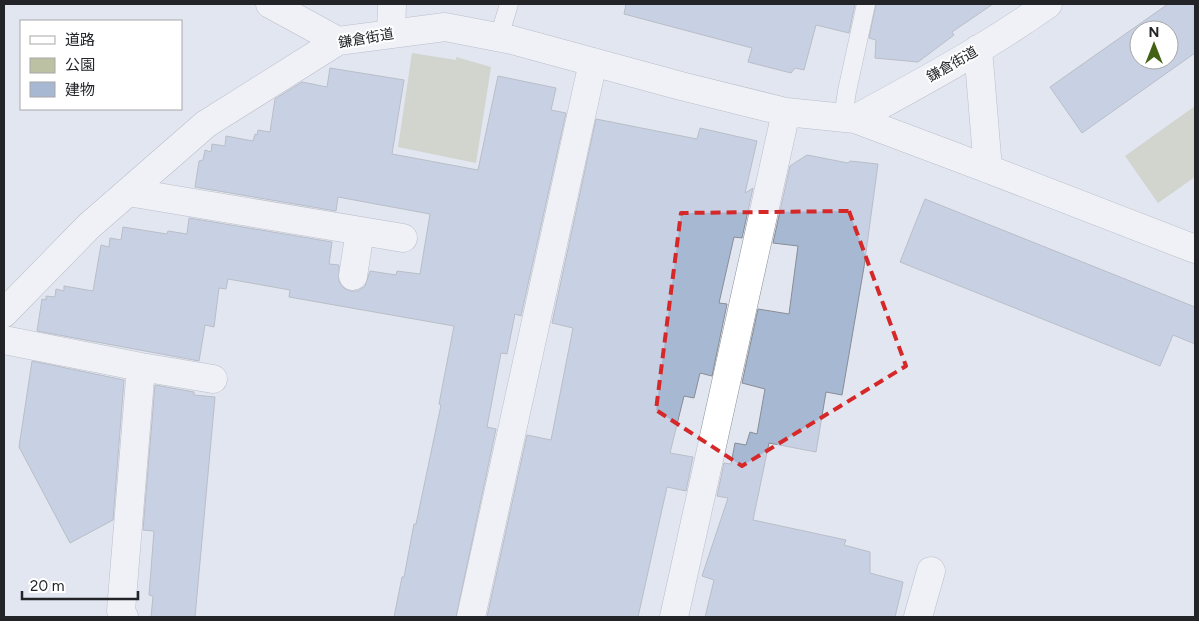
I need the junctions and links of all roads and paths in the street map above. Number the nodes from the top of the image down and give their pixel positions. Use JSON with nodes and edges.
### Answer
{"nodes":[{"id":1,"x":270,"y":4,"type":"edge"},
{"id":2,"x":392,"y":4,"type":"edge"},
{"id":3,"x":509,"y":4,"type":"edge"},
{"id":4,"x":866,"y":4,"type":"edge"},
{"id":5,"x":1031,"y":8,"type":"edge"},
{"id":6,"x":390,"y":33,"type":"junction"},
{"id":7,"x":499,"y":37,"type":"junction"},
{"id":8,"x":338,"y":41,"type":"junction"},
{"id":9,"x":978,"y":49,"type":"junction"},
{"id":10,"x":593,"y":62,"type":"junction"},
{"id":11,"x":786,"y":112,"type":"junction"},
{"id":12,"x":849,"y":119,"type":"junction"},
{"id":13,"x":988,"y":169,"type":"junction"},
{"id":14,"x":128,"y":192,"type":"junction"},
{"id":15,"x":360,"y":231,"type":"junction"},
{"id":16,"x":403,"y":238,"type":"dead end"},
{"id":17,"x":1195,"y":249,"type":"edge"},
{"id":18,"x":353,"y":276,"type":"dead end"},
{"id":19,"x":4,"y":313,"type":"edge"},
{"id":20,"x":4,"y":340,"type":"edge"},
{"id":21,"x":141,"y":367,"type":"junction"},
{"id":22,"x":214,"y":379,"type":"dead end"},
{"id":23,"x":931,"y":571,"type":"dead end"},
{"id":24,"x":124,"y":617,"type":"edge"},
{"id":25,"x":471,"y":617,"type":"edge"},
{"id":26,"x":674,"y":617,"type":"edge"},
{"id":27,"x":918,"y":617,"type":"edge"}],
"edges":[{"from":1,"to":8,"type":"street"},
{"from":2,"to":6,"type":"street"},
{"from":3,"to":7,"type":"lane"},
{"from":4,"to":12,"type":"lane"},
{"from":5,"to":9,"type":"street","name":"鎌倉街道"},
{"from":6,"to":7,"type":"street","name":"鎌倉街道"},
{"from":6,"to":8,"type":"street","name":"鎌倉街道"},
{"from":7,"to":10,"type":"street","name":"鎌倉街道"},
{"from":8,"to":14,"type":"street","name":"鎌倉街道"},
{"from":9,"to":12,"type":"street","name":"鎌倉街道"},
{"from":9,"to":13,"type":"street"},
{"from":10,"to":11,"type":"street","name":"鎌倉街道"},
{"from":10,"to":25,"type":"street"},
{"from":11,"to":12,"type":"street","name":"鎌倉街道"},
{"from":11,"to":26,"type":"street"},
{"from":12,"to":13,"type":"street","name":"鎌倉街道"},
{"from":13,"to":17,"type":"street","name":"鎌倉街道"},
{"from":14,"to":15,"type":"street"},
{"from":14,"to":19,"type":"street","name":"鎌倉街道"},
{"from":15,"to":16,"type":"street"},
{"from":15,"to":18,"type":"street"},
{"from":20,"to":21,"type":"street"},
{"from":21,"to":22,"type":"street"},
{"from":21,"to":24,"type":"street"},
{"from":23,"to":27,"type":"street"}]}
